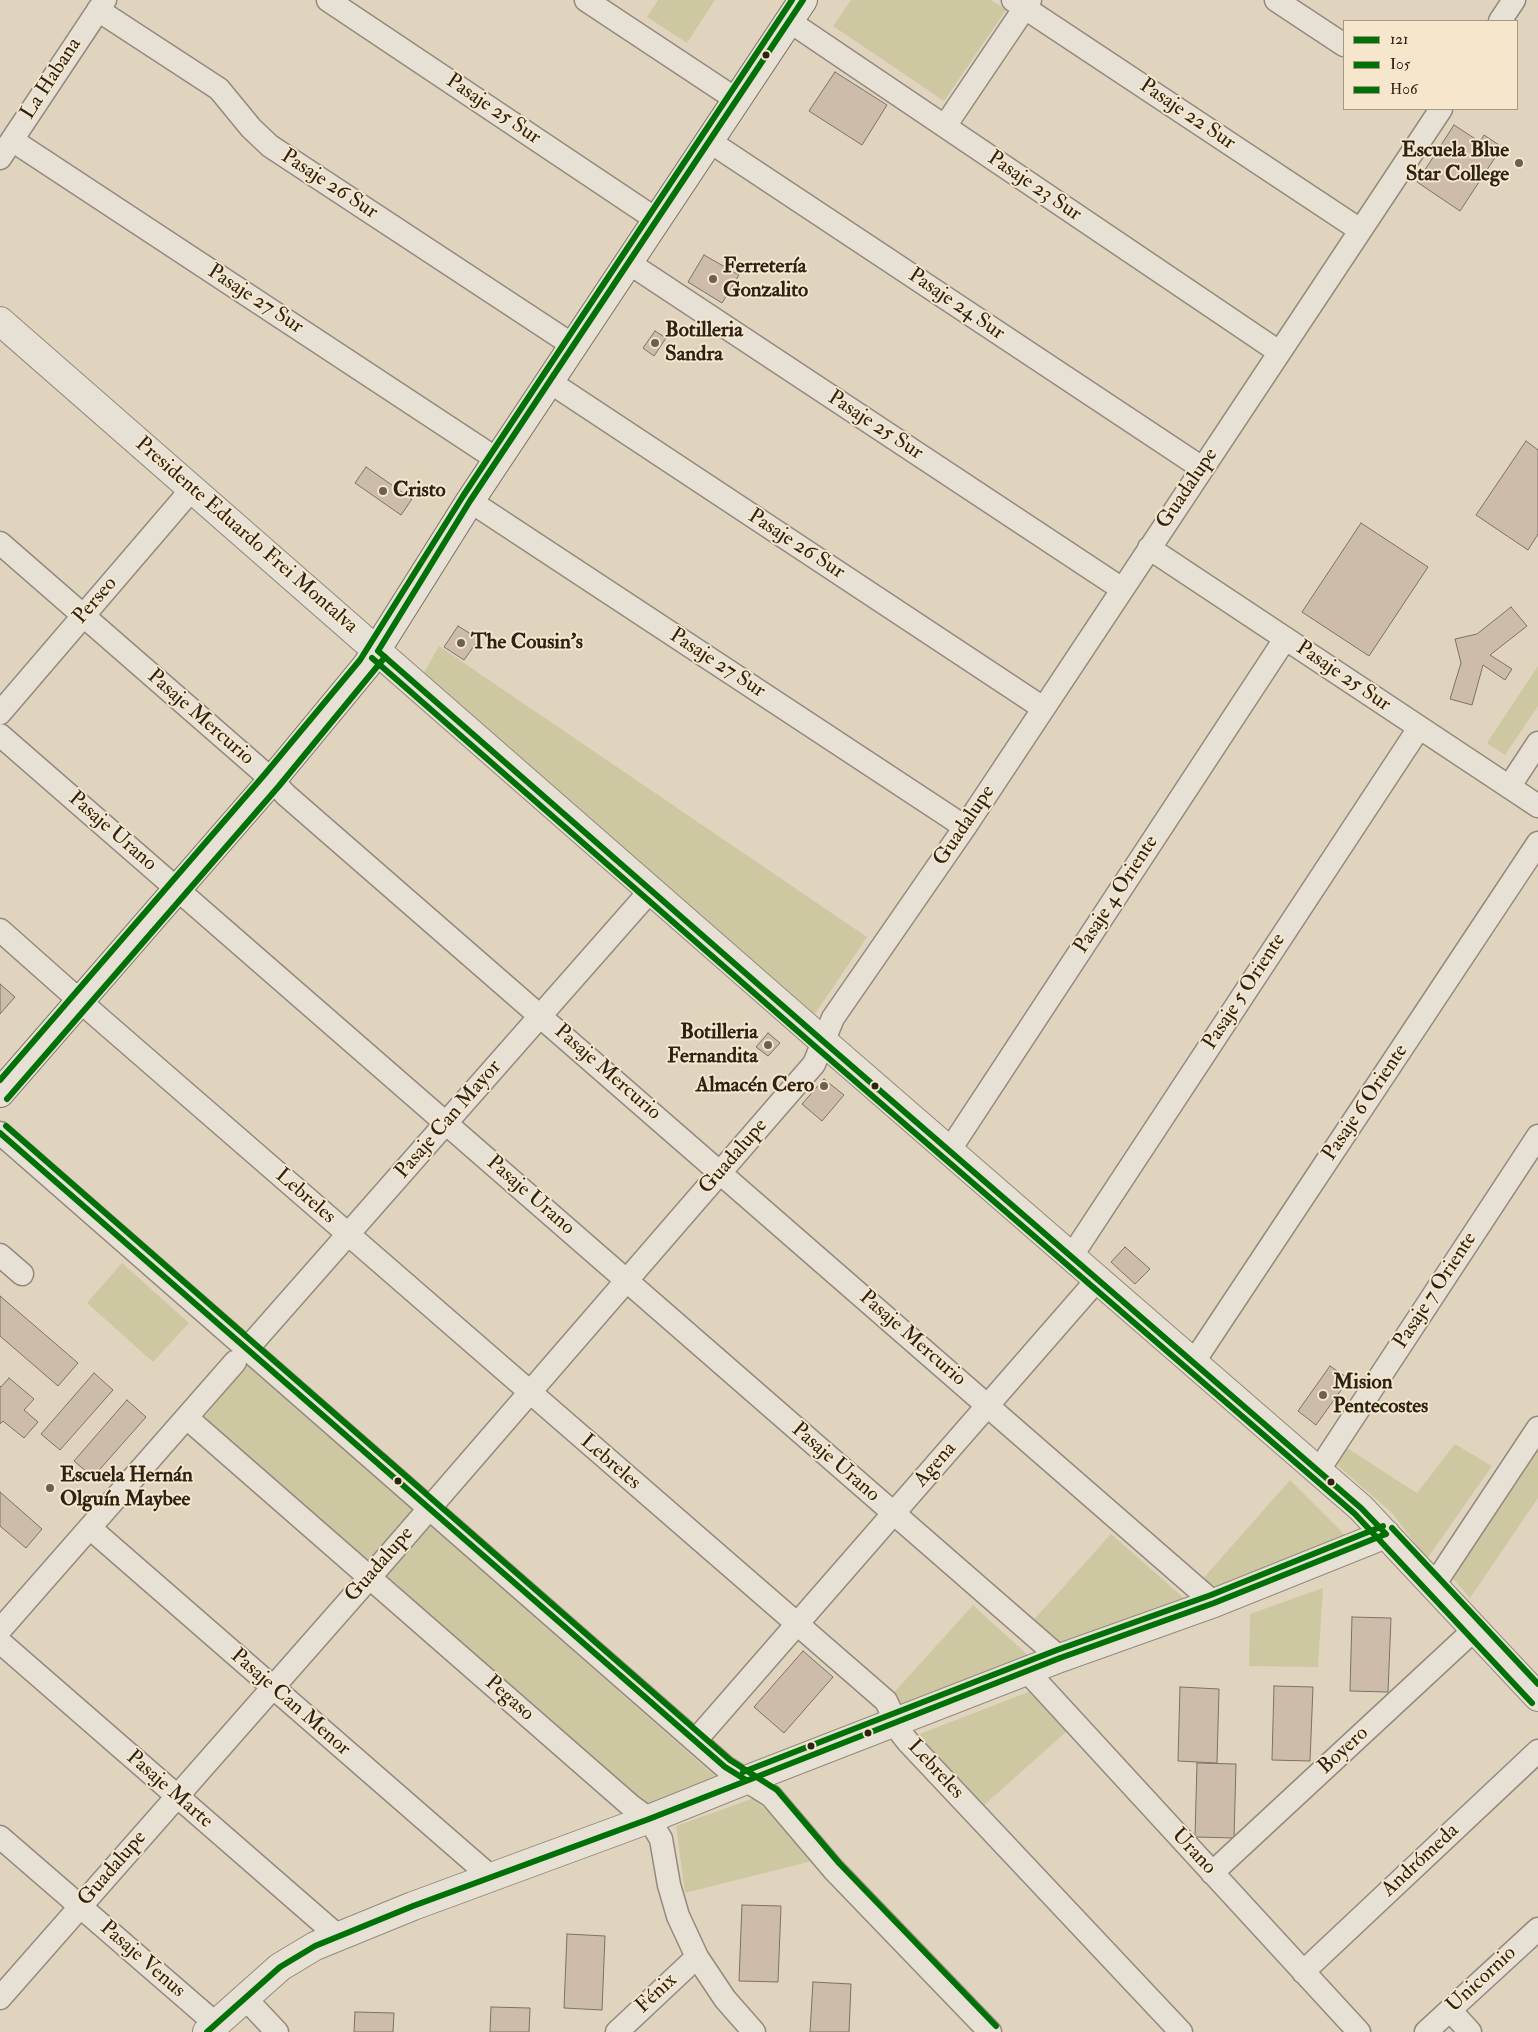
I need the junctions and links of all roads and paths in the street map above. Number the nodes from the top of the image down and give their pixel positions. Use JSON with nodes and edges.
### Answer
{"nodes":[{"id":1,"x":328,"y":0,"type":"edge"},
{"id":2,"x":586,"y":0,"type":"edge"},
{"id":3,"x":1276,"y":0,"type":"edge"},
{"id":4,"x":1514,"y":0,"type":"edge"},
{"id":5,"x":1023,"y":3,"type":"edge"},
{"id":6,"x":101,"y":5,"type":"edge"},
{"id":7,"x":796,"y":11,"type":"edge"},
{"id":8,"x":1501,"y":20,"type":"edge"},
{"id":9,"x":1343,"y":44,"type":"edge"},
{"id":10,"x":736,"y":100,"type":"junction"},
{"id":11,"x":1440,"y":110,"type":"edge"},
{"id":12,"x":945,"y":126,"type":"junction"},
{"id":13,"x":710,"y":141,"type":"junction"},
{"id":14,"x":6,"y":149,"type":"edge"},
{"id":15,"x":657,"y":220,"type":"junction"},
{"id":16,"x":1360,"y":230,"type":"junction"},
{"id":17,"x":629,"y":263,"type":"junction"},
{"id":18,"x":0,"y":321,"type":"edge"},
{"id":19,"x":574,"y":346,"type":"junction"},
{"id":20,"x":1279,"y":352,"type":"junction"},
{"id":21,"x":550,"y":382,"type":"junction"},
{"id":22,"x":498,"y":460,"type":"junction"},
{"id":23,"x":1202,"y":468,"type":"junction"},
{"id":24,"x":192,"y":489,"type":"junction"},
{"id":25,"x":470,"y":501,"type":"junction"},
{"id":26,"x":0,"y":543,"type":"edge"},
{"id":27,"x":1149,"y":548,"type":"junction"},
{"id":28,"x":1122,"y":589,"type":"junction"},
{"id":29,"x":83,"y":616,"type":"junction"},
{"id":30,"x":1285,"y":639,"type":"junction"},
{"id":31,"x":378,"y":651,"type":"junction"},
{"id":32,"x":1043,"y":708,"type":"junction"},
{"id":33,"x":0,"y":712,"type":"edge"},
{"id":34,"x":1419,"y":728,"type":"junction"},
{"id":35,"x":0,"y":734,"type":"edge"},
{"id":36,"x":1538,"y":743,"type":"edge"},
{"id":37,"x":272,"y":780,"type":"junction"},
{"id":38,"x":1509,"y":787,"type":"junction"},
{"id":39,"x":1538,"y":806,"type":"edge"},
{"id":40,"x":964,"y":827,"type":"junction"},
{"id":41,"x":1538,"y":843,"type":"edge"},
{"id":42,"x":178,"y":889,"type":"junction"},
{"id":43,"x":650,"y":890,"type":"junction"},
{"id":44,"x":0,"y":930,"type":"edge"},
{"id":45,"x":80,"y":1000,"type":"junction"},
{"id":46,"x":541,"y":1015,"type":"junction"},
{"id":47,"x":824,"y":1042,"type":"junction"},
{"id":48,"x":0,"y":1093,"type":"edge"},
{"id":49,"x":446,"y":1123,"type":"junction"},
{"id":50,"x":0,"y":1133,"type":"edge"},
{"id":51,"x":1538,"y":1136,"type":"edge"},
{"id":52,"x":949,"y":1151,"type":"junction"},
{"id":53,"x":721,"y":1172,"type":"junction"},
{"id":54,"x":348,"y":1234,"type":"junction"},
{"id":55,"x":0,"y":1255,"type":"edge"},
{"id":56,"x":1071,"y":1257,"type":"junction"},
{"id":57,"x":22,"y":1274,"type":"dead end"},
{"id":58,"x":1097,"y":1280,"type":"junction"},
{"id":59,"x":627,"y":1281,"type":"junction"},
{"id":60,"x":241,"y":1355,"type":"junction"},
{"id":61,"x":1193,"y":1363,"type":"junction"},
{"id":62,"x":530,"y":1393,"type":"junction"},
{"id":63,"x":988,"y":1405,"type":"junction"},
{"id":64,"x":187,"y":1418,"type":"junction"},
{"id":65,"x":1538,"y":1428,"type":"edge"},
{"id":66,"x":1318,"y":1471,"type":"junction"},
{"id":67,"x":429,"y":1509,"type":"junction"},
{"id":68,"x":894,"y":1513,"type":"junction"},
{"id":69,"x":90,"y":1528,"type":"junction"},
{"id":70,"x":1386,"y":1534,"type":"junction"},
{"id":71,"x":370,"y":1577,"type":"junction"},
{"id":72,"x":1434,"y":1585,"type":"junction"},
{"id":73,"x":1214,"y":1603,"type":"junction"},
{"id":74,"x":796,"y":1625,"type":"junction"},
{"id":75,"x":1475,"y":1629,"type":"junction"},
{"id":76,"x":0,"y":1630,"type":"edge"},
{"id":77,"x":0,"y":1642,"type":"edge"},
{"id":78,"x":1060,"y":1658,"type":"junction"},
{"id":79,"x":1027,"y":1671,"type":"junction"},
{"id":80,"x":273,"y":1688,"type":"junction"},
{"id":81,"x":1538,"y":1697,"type":"edge"},
{"id":82,"x":897,"y":1722,"type":"junction"},
{"id":83,"x":695,"y":1741,"type":"junction"},
{"id":84,"x":1538,"y":1751,"type":"edge"},
{"id":85,"x":746,"y":1780,"type":"junction"},
{"id":86,"x":177,"y":1796,"type":"junction"},
{"id":87,"x":649,"y":1819,"type":"junction"},
{"id":88,"x":0,"y":1837,"type":"edge"},
{"id":89,"x":1212,"y":1873,"type":"junction"},
{"id":90,"x":491,"y":1877,"type":"junction"},
{"id":91,"x":81,"y":1907,"type":"junction"},
{"id":92,"x":1538,"y":1929,"type":"edge"},
{"id":93,"x":339,"y":1937,"type":"junction"},
{"id":94,"x":697,"y":1957,"type":"junction"},
{"id":95,"x":1303,"y":1972,"type":"junction"},
{"id":96,"x":0,"y":1998,"type":"edge"},
{"id":97,"x":245,"y":1998,"type":"junction"},
{"id":98,"x":1450,"y":2010,"type":"junction"},
{"id":99,"x":212,"y":2028,"type":"edge"},
{"id":100,"x":277,"y":2032,"type":"edge"},
{"id":101,"x":617,"y":2032,"type":"edge"},
{"id":102,"x":754,"y":2032,"type":"edge"},
{"id":103,"x":990,"y":2032,"type":"edge"},
{"id":104,"x":1181,"y":2032,"type":"edge"},
{"id":105,"x":1359,"y":2032,"type":"edge"},
{"id":106,"x":1426,"y":2032,"type":"edge"},
{"id":107,"x":1470,"y":2032,"type":"edge"}],
"edges":[{"from":1,"to":15,"type":"street","name":"Pasaje 25 Sur"},
{"from":2,"to":10,"type":"street"},
{"from":3,"to":9,"type":"street"},
{"from":4,"to":8,"type":"street"},
{"from":5,"to":12,"type":"street"},
{"from":5,"to":16,"type":"street","name":"Pasaje 22 Sur"},
{"from":6,"to":14,"type":"street","name":"La Habana"},
{"from":6,"to":19,"type":"street","name":"Pasaje 26 Sur"},
{"from":7,"to":10,"type":"street"},
{"from":7,"to":12,"type":"street","name":"Pasaje 23 Sur"},
{"from":10,"to":13,"type":"street"},
{"from":11,"to":16,"type":"street","name":"Guadalupe"},
{"from":12,"to":20,"type":"street","name":"Pasaje 23 Sur"},
{"from":13,"to":15,"type":"street"},
{"from":13,"to":23,"type":"street","name":"Pasaje 24 Sur"},
{"from":14,"to":22,"type":"street","name":"Pasaje 27 Sur"},
{"from":15,"to":17,"type":"street"},
{"from":16,"to":20,"type":"street","name":"Guadalupe"},
{"from":17,"to":19,"type":"street"},
{"from":17,"to":28,"type":"street","name":"Pasaje 25 Sur"},
{"from":18,"to":24,"type":"street","name":"Presidente Eduardo Frei Montalva"},
{"from":19,"to":21,"type":"street"},
{"from":20,"to":23,"type":"street","name":"Guadalupe"},
{"from":21,"to":22,"type":"street"},
{"from":21,"to":32,"type":"street","name":"Pasaje 26 Sur"},
{"from":22,"to":25,"type":"street"},
{"from":23,"to":27,"type":"street","name":"Guadalupe"},
{"from":24,"to":29,"type":"street","name":"Perseo"},
{"from":24,"to":31,"type":"street","name":"Presidente Eduardo Frei Montalva"},
{"from":25,"to":31,"type":"street"},
{"from":25,"to":40,"type":"street","name":"Pasaje 27 Sur"},
{"from":26,"to":29,"type":"street","name":"Pasaje Mercurio"},
{"from":27,"to":28,"type":"street","name":"Guadalupe"},
{"from":27,"to":30,"type":"street","name":"Pasaje 25 Sur"},
{"from":28,"to":32,"type":"street","name":"Guadalupe"},
{"from":29,"to":33,"type":"street","name":"Perseo"},
{"from":29,"to":37,"type":"street","name":"Pasaje Mercurio"},
{"from":30,"to":34,"type":"street","name":"Pasaje 25 Sur"},
{"from":30,"to":52,"type":"street","name":"Pasaje 4 Oriente"},
{"from":31,"to":37,"type":"street"},
{"from":31,"to":43,"type":"street","name":"Presidente Eduardo Frei Montalva"},
{"from":32,"to":40,"type":"street","name":"Guadalupe"},
{"from":34,"to":38,"type":"street","name":"Pasaje 25 Sur"},
{"from":34,"to":56,"type":"street","name":"Pasaje 5 Oriente"},
{"from":35,"to":42,"type":"street","name":"Pasaje Urano"},
{"from":36,"to":38,"type":"street"},
{"from":37,"to":42,"type":"street"},
{"from":37,"to":46,"type":"street","name":"Pasaje Mercurio"},
{"from":38,"to":39,"type":"street","name":"Pasaje 25 Sur"},
{"from":40,"to":47,"type":"street","name":"Guadalupe"},
{"from":41,"to":61,"type":"street","name":"Pasaje 6 Oriente"},
{"from":42,"to":45,"type":"street"},
{"from":42,"to":49,"type":"street","name":"Pasaje Urano"},
{"from":43,"to":46,"type":"street","name":"Pasaje Can Mayor"},
{"from":43,"to":47,"type":"street","name":"Presidente Eduardo Frei Montalva"},
{"from":44,"to":45,"type":"street","name":"Lebreles"},
{"from":45,"to":48,"type":"street"},
{"from":45,"to":54,"type":"street","name":"Lebreles"},
{"from":46,"to":49,"type":"street","name":"Pasaje Can Mayor"},
{"from":46,"to":53,"type":"street","name":"Pasaje Mercurio"},
{"from":47,"to":52,"type":"street","name":"Presidente Eduardo Frei Montalva"},
{"from":47,"to":53,"type":"street","name":"Guadalupe"},
{"from":49,"to":54,"type":"street","name":"Pasaje Can Mayor"},
{"from":49,"to":59,"type":"street","name":"Pasaje Urano"},
{"from":50,"to":60,"type":"street"},
{"from":51,"to":66,"type":"street","name":"Pasaje 7 Oriente"},
{"from":52,"to":56,"type":"street","name":"Presidente Eduardo Frei Montalva"},
{"from":53,"to":59,"type":"street","name":"Guadalupe"},
{"from":53,"to":63,"type":"street","name":"Pasaje Mercurio"},
{"from":54,"to":60,"type":"street","name":"Pasaje Can Mayor"},
{"from":54,"to":62,"type":"street","name":"Lebreles"},
{"from":55,"to":57,"type":"street"},
{"from":56,"to":58,"type":"street","name":"Presidente Eduardo Frei Montalva"},
{"from":58,"to":61,"type":"street","name":"Presidente Eduardo Frei Montalva"},
{"from":58,"to":63,"type":"street","name":"Agena"},
{"from":59,"to":62,"type":"street","name":"Guadalupe"},
{"from":59,"to":68,"type":"street","name":"Pasaje Urano"},
{"from":60,"to":64,"type":"street","name":"Pasaje Can Mayor"},
{"from":60,"to":67,"type":"street"},
{"from":61,"to":66,"type":"street","name":"Presidente Eduardo Frei Montalva"},
{"from":62,"to":67,"type":"street","name":"Guadalupe"},
{"from":62,"to":74,"type":"street","name":"Lebreles"},
{"from":63,"to":68,"type":"street","name":"Agena"},
{"from":63,"to":73,"type":"street","name":"Pasaje Mercurio"},
{"from":64,"to":69,"type":"street","name":"Pasaje Can Mayor"},
{"from":64,"to":71,"type":"street","name":"Pegaso"},
{"from":65,"to":72,"type":"street"},
{"from":66,"to":70,"type":"street","name":"Presidente Eduardo Frei Montalva"},
{"from":67,"to":71,"type":"street","name":"Guadalupe"},
{"from":67,"to":83,"type":"street"},
{"from":68,"to":74,"type":"street","name":"Agena"},
{"from":68,"to":78,"type":"street","name":"Pasaje Urano"},
{"from":69,"to":76,"type":"street","name":"Pasaje Can Mayor"},
{"from":69,"to":80,"type":"street","name":"Pasaje Can Menor"},
{"from":70,"to":72,"type":"street","name":"Presidente Eduardo Frei Montalva"},
{"from":70,"to":73,"type":"street"},
{"from":71,"to":80,"type":"street","name":"Guadalupe"},
{"from":71,"to":87,"type":"street","name":"Pegaso"},
{"from":72,"to":75,"type":"street","name":"Presidente Eduardo Frei Montalva"},
{"from":73,"to":78,"type":"street"},
{"from":74,"to":82,"type":"street","name":"Lebreles"},
{"from":74,"to":83,"type":"street","name":"Agena"},
{"from":75,"to":81,"type":"street","name":"Presidente Eduardo Frei Montalva"},
{"from":75,"to":89,"type":"street","name":"Boyero"},
{"from":77,"to":86,"type":"street","name":"Pasaje Marte"},
{"from":78,"to":79,"type":"street"},
{"from":79,"to":82,"type":"street"},
{"from":79,"to":89,"type":"street","name":"Urano"},
{"from":80,"to":86,"type":"street","name":"Guadalupe"},
{"from":80,"to":90,"type":"street","name":"Pasaje Can Menor"},
{"from":82,"to":85,"type":"street"},
{"from":82,"to":104,"type":"street","name":"Lebreles"},
{"from":83,"to":85,"type":"street"},
{"from":84,"to":95,"type":"street","name":"Andrómeda"},
{"from":85,"to":87,"type":"street"},
{"from":85,"to":103,"type":"street"},
{"from":86,"to":91,"type":"street","name":"Guadalupe"},
{"from":86,"to":93,"type":"street","name":"Pasaje Marte"},
{"from":87,"to":90,"type":"street"},
{"from":87,"to":94,"type":"street","name":"Pegaso"},
{"from":88,"to":91,"type":"street","name":"Pasaje Venus"},
{"from":89,"to":95,"type":"street","name":"Urano"},
{"from":90,"to":93,"type":"street"},
{"from":91,"to":96,"type":"street","name":"Guadalupe"},
{"from":91,"to":99,"type":"street","name":"Pasaje Venus"},
{"from":92,"to":98,"type":"street","name":"Unicornio"},
{"from":93,"to":97,"type":"street"},
{"from":94,"to":101,"type":"street","name":"Fénix"},
{"from":94,"to":102,"type":"street","name":"Pegaso"},
{"from":95,"to":105,"type":"street","name":"Urano"},
{"from":97,"to":99,"type":"street"},
{"from":97,"to":100,"type":"street"},
{"from":98,"to":106,"type":"street","name":"Unicornio"},
{"from":98,"to":107,"type":"street"}]}
